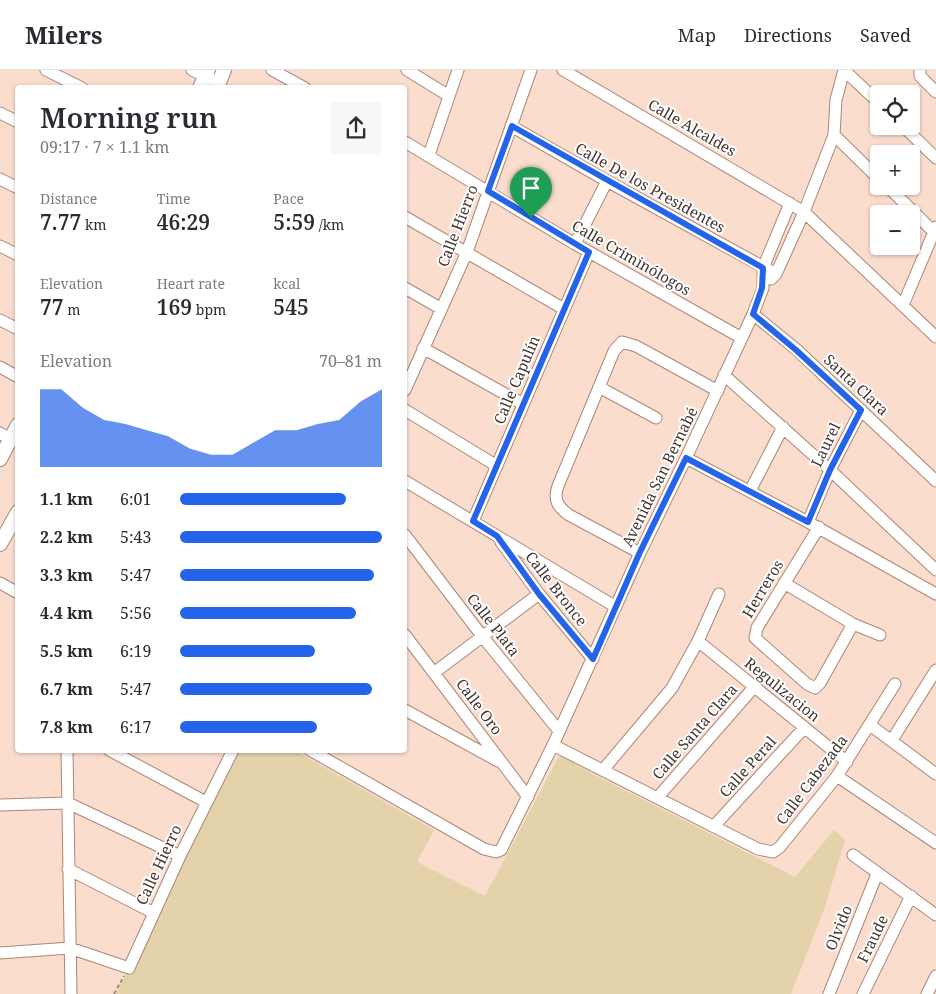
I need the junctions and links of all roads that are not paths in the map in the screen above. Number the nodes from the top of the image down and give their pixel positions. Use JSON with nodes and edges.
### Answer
{"nodes":[{"id":1,"x":46,"y":70,"type":"edge"},
{"id":2,"x":192,"y":70,"type":"edge"},
{"id":3,"x":272,"y":70,"type":"edge"},
{"id":4,"x":407,"y":70,"type":"edge"},
{"id":5,"x":458,"y":70,"type":"edge"},
{"id":6,"x":531,"y":70,"type":"edge"},
{"id":7,"x":563,"y":70,"type":"edge"},
{"id":8,"x":844,"y":70,"type":"edge"},
{"id":9,"x":920,"y":70,"type":"edge"},
{"id":10,"x":204,"y":78,"type":"edge"},
{"id":11,"x":220,"y":80,"type":"edge"},
{"id":12,"x":76,"y":85,"type":"edge"},
{"id":13,"x":299,"y":85,"type":"edge"},
{"id":14,"x":936,"y":92,"type":"edge"},
{"id":15,"x":870,"y":95,"type":"edge"},
{"id":16,"x":449,"y":96,"type":"junction"},
{"id":17,"x":0,"y":113,"type":"edge"},
{"id":18,"x":15,"y":120,"type":"edge"},
{"id":19,"x":512,"y":126,"type":"junction"},
{"id":20,"x":834,"y":135,"type":"junction"},
{"id":21,"x":912,"y":135,"type":"edge"},
{"id":22,"x":407,"y":143,"type":"edge"},
{"id":23,"x":429,"y":156,"type":"junction"},
{"id":24,"x":936,"y":158,"type":"edge"},
{"id":25,"x":870,"y":170,"type":"edge"},
{"id":26,"x":0,"y":179,"type":"edge"},
{"id":27,"x":607,"y":181,"type":"junction"},
{"id":28,"x":15,"y":186,"type":"edge"},
{"id":29,"x":488,"y":191,"type":"junction"},
{"id":30,"x":896,"y":195,"type":"edge"},
{"id":31,"x":790,"y":203,"type":"junction"},
{"id":32,"x":804,"y":212,"type":"junction"},
{"id":33,"x":407,"y":218,"type":"edge"},
{"id":34,"x":935,"y":231,"type":"edge"},
{"id":35,"x":575,"y":244,"type":"junction"},
{"id":36,"x":0,"y":246,"type":"edge"},
{"id":37,"x":467,"y":252,"type":"junction"},
{"id":38,"x":589,"y":252,"type":"junction"},
{"id":39,"x":15,"y":254,"type":"edge"},
{"id":40,"x":763,"y":268,"type":"junction"},
{"id":41,"x":776,"y":274,"type":"junction"},
{"id":42,"x":762,"y":288,"type":"junction"},
{"id":43,"x":407,"y":289,"type":"edge"},
{"id":44,"x":903,"y":305,"type":"junction"},
{"id":45,"x":440,"y":308,"type":"junction"},
{"id":46,"x":564,"y":309,"type":"junction"},
{"id":47,"x":753,"y":314,"type":"junction"},
{"id":48,"x":0,"y":320,"type":"edge"},
{"id":49,"x":15,"y":328,"type":"edge"},
{"id":50,"x":740,"y":337,"type":"junction"},
{"id":51,"x":936,"y":337,"type":"edge"},
{"id":52,"x":423,"y":348,"type":"junction"},
{"id":53,"x":0,"y":367,"type":"edge"},
{"id":54,"x":15,"y":375,"type":"edge"},
{"id":55,"x":408,"y":375,"type":"edge"},
{"id":56,"x":724,"y":375,"type":"junction"},
{"id":57,"x":599,"y":388,"type":"junction"},
{"id":58,"x":718,"y":391,"type":"junction"},
{"id":59,"x":523,"y":404,"type":"junction"},
{"id":60,"x":861,"y":410,"type":"junction"},
{"id":61,"x":407,"y":411,"type":"edge"},
{"id":62,"x":656,"y":418,"type":"dead end"},
{"id":63,"x":15,"y":428,"type":"edge"},
{"id":64,"x":783,"y":428,"type":"junction"},
{"id":65,"x":5,"y":436,"type":"edge"},
{"id":66,"x":686,"y":458,"type":"junction"},
{"id":67,"x":0,"y":459,"type":"edge"},
{"id":68,"x":497,"y":466,"type":"junction"},
{"id":69,"x":830,"y":470,"type":"junction"},
{"id":70,"x":936,"y":481,"type":"edge"},
{"id":71,"x":407,"y":482,"type":"edge"},
{"id":72,"x":750,"y":491,"type":"junction"},
{"id":73,"x":15,"y":518,"type":"edge"},
{"id":74,"x":473,"y":521,"type":"junction"},
{"id":75,"x":814,"y":525,"type":"junction"},
{"id":76,"x":497,"y":536,"type":"junction"},
{"id":77,"x":407,"y":538,"type":"edge"},
{"id":78,"x":0,"y":544,"type":"edge"},
{"id":79,"x":640,"y":552,"type":"junction"},
{"id":80,"x":936,"y":570,"type":"edge"},
{"id":81,"x":0,"y":583,"type":"edge"},
{"id":82,"x":784,"y":583,"type":"junction"},
{"id":83,"x":15,"y":591,"type":"edge"},
{"id":84,"x":539,"y":594,"type":"junction"},
{"id":85,"x":719,"y":594,"type":"dead end"},
{"id":86,"x":936,"y":594,"type":"edge"},
{"id":87,"x":616,"y":607,"type":"junction"},
{"id":88,"x":853,"y":624,"type":"junction"},
{"id":89,"x":880,"y":635,"type":"dead end"},
{"id":90,"x":482,"y":636,"type":"junction"},
{"id":91,"x":407,"y":637,"type":"edge"},
{"id":92,"x":698,"y":642,"type":"junction"},
{"id":93,"x":593,"y":659,"type":"junction"},
{"id":94,"x":936,"y":671,"type":"edge"},
{"id":95,"x":435,"y":672,"type":"junction"},
{"id":96,"x":895,"y":684,"type":"dead end"},
{"id":97,"x":754,"y":686,"type":"junction"},
{"id":98,"x":407,"y":711,"type":"edge"},
{"id":99,"x":870,"y":725,"type":"junction"},
{"id":100,"x":804,"y":728,"type":"junction"},
{"id":101,"x":559,"y":731,"type":"junction"},
{"id":102,"x":892,"y":740,"type":"junction"},
{"id":103,"x":553,"y":745,"type":"junction"},
{"id":104,"x":67,"y":753,"type":"edge"},
{"id":105,"x":115,"y":753,"type":"edge"},
{"id":106,"x":231,"y":753,"type":"edge"},
{"id":107,"x":315,"y":753,"type":"edge"},
{"id":108,"x":847,"y":762,"type":"junction"},
{"id":109,"x":502,"y":763,"type":"junction"},
{"id":110,"x":603,"y":770,"type":"junction"},
{"id":111,"x":936,"y":774,"type":"edge"},
{"id":112,"x":837,"y":776,"type":"junction"},
{"id":113,"x":528,"y":797,"type":"junction"},
{"id":114,"x":658,"y":797,"type":"junction"},
{"id":115,"x":206,"y":802,"type":"junction"},
{"id":116,"x":68,"y":803,"type":"junction"},
{"id":117,"x":0,"y":805,"type":"edge"},
{"id":118,"x":714,"y":826,"type":"junction"},
{"id":119,"x":936,"y":843,"type":"edge"},
{"id":120,"x":853,"y":855,"type":"dead end"},
{"id":121,"x":180,"y":856,"type":"junction"},
{"id":122,"x":68,"y":869,"type":"junction"},
{"id":123,"x":877,"y":874,"type":"junction"},
{"id":124,"x":910,"y":896,"type":"junction"},
{"id":125,"x":154,"y":913,"type":"junction"},
{"id":126,"x":936,"y":915,"type":"edge"},
{"id":127,"x":70,"y":948,"type":"junction"},
{"id":128,"x":0,"y":953,"type":"edge"},
{"id":129,"x":936,"y":976,"type":"edge"},
{"id":130,"x":71,"y":994,"type":"edge"},
{"id":131,"x":829,"y":994,"type":"edge"},
{"id":132,"x":863,"y":994,"type":"edge"},
{"id":133,"x":927,"y":994,"type":"edge"}],
"edges":[{"from":1,"to":12,"type":"street"},
{"from":2,"to":10,"type":"street"},
{"from":3,"to":13,"type":"street"},
{"from":4,"to":16,"type":"street"},
{"from":5,"to":16,"type":"street"},
{"from":6,"to":19,"type":"street","name":"Calle Hierro"},
{"from":7,"to":31,"type":"street","name":"Calle Alcaldes"},
{"from":8,"to":15,"type":"street"},
{"from":8,"to":20,"type":"street","name":"Avenida San Bernabé"},
{"from":9,"to":14,"type":"street"},
{"from":10,"to":11,"type":"street"},
{"from":16,"to":23,"type":"street"},
{"from":17,"to":18,"type":"street"},
{"from":19,"to":27,"type":"street","name":"Calle De los Presidentes"},
{"from":19,"to":29,"type":"street","name":"Calle Hierro"},
{"from":20,"to":25,"type":"street"},
{"from":20,"to":32,"type":"street","name":"Avenida San Bernabé"},
{"from":21,"to":24,"type":"street"},
{"from":22,"to":23,"type":"street","name":"Calle Criminólogos"},
{"from":23,"to":29,"type":"street","name":"Calle Criminólogos"},
{"from":26,"to":28,"type":"street"},
{"from":27,"to":35,"type":"street"},
{"from":27,"to":40,"type":"street","name":"Calle De los Presidentes"},
{"from":29,"to":35,"type":"street","name":"Calle Criminólogos"},
{"from":29,"to":37,"type":"street","name":"Calle Hierro"},
{"from":30,"to":34,"type":"street"},
{"from":31,"to":32,"type":"street","name":"Calle Alcaldes"},
{"from":31,"to":40,"type":"street","name":"Avenida San Bernabé"},
{"from":32,"to":41,"type":"street","name":"Avenida San Bernabé"},
{"from":32,"to":44,"type":"street","name":"Calle Alcaldes"},
{"from":33,"to":37,"type":"street"},
{"from":34,"to":44,"type":"street"},
{"from":35,"to":38,"type":"street","name":"Calle Criminólogos"},
{"from":36,"to":39,"type":"street"},
{"from":37,"to":45,"type":"street","name":"Calle Hierro"},
{"from":37,"to":46,"type":"street"},
{"from":38,"to":46,"type":"street","name":"Calle Capulín"},
{"from":38,"to":50,"type":"street","name":"Calle Criminólogos"},
{"from":40,"to":41,"type":"street","name":"Calle De los Presidentes"},
{"from":40,"to":42,"type":"street","name":"Avenida San Bernabé"},
{"from":41,"to":42,"type":"street","name":"Avenida San Bernabé"},
{"from":42,"to":47,"type":"street","name":"Avenida San Bernabé"},
{"from":43,"to":45,"type":"street"},
{"from":44,"to":51,"type":"street","name":"Calle Alcaldes"},
{"from":45,"to":52,"type":"street","name":"Calle Hierro"},
{"from":46,"to":59,"type":"street","name":"Calle Capulín"},
{"from":47,"to":50,"type":"street","name":"Avenida San Bernabé"},
{"from":47,"to":60,"type":"street","name":"Santa Clara"},
{"from":48,"to":49,"type":"street"},
{"from":50,"to":56,"type":"street","name":"Avenida San Bernabé"},
{"from":52,"to":55,"type":"street","name":"Calle Hierro"},
{"from":52,"to":59,"type":"street"},
{"from":53,"to":54,"type":"street"},
{"from":56,"to":58,"type":"street","name":"Avenida San Bernabé"},
{"from":56,"to":64,"type":"street"},
{"from":57,"to":58,"type":"street"},
{"from":57,"to":62,"type":"street"},
{"from":57,"to":79,"type":"street"},
{"from":58,"to":66,"type":"street","name":"Avenida San Bernabé"},
{"from":59,"to":68,"type":"street","name":"Calle Capulín"},
{"from":60,"to":69,"type":"street","name":"Laurel"},
{"from":60,"to":70,"type":"street","name":"Santa Clara"},
{"from":61,"to":68,"type":"street"},
{"from":63,"to":65,"type":"street"},
{"from":64,"to":69,"type":"street"},
{"from":64,"to":72,"type":"street"},
{"from":65,"to":67,"type":"street"},
{"from":66,"to":72,"type":"street"},
{"from":66,"to":79,"type":"street","name":"Avenida San Bernabé"},
{"from":68,"to":74,"type":"street","name":"Calle Capulín"},
{"from":69,"to":75,"type":"street","name":"Laurel"},
{"from":69,"to":80,"type":"street"},
{"from":71,"to":74,"type":"street","name":"Calle Bronce"},
{"from":72,"to":75,"type":"street"},
{"from":73,"to":78,"type":"street"},
{"from":74,"to":76,"type":"street","name":"Calle Bronce"},
{"from":75,"to":82,"type":"street","name":"Herreros"},
{"from":75,"to":86,"type":"street"},
{"from":76,"to":84,"type":"street","name":"Calle Bronce"},
{"from":76,"to":87,"type":"street","name":"Calle Bronce"},
{"from":77,"to":90,"type":"street","name":"Calle Plata"},
{"from":79,"to":87,"type":"street","name":"Avenida San Bernabé"},
{"from":81,"to":83,"type":"street"},
{"from":82,"to":88,"type":"street"},
{"from":82,"to":88,"type":"street","name":"Herreros"},
{"from":84,"to":90,"type":"street"},
{"from":84,"to":93,"type":"street","name":"Calle Bronce"},
{"from":85,"to":92,"type":"street"},
{"from":87,"to":93,"type":"street","name":"Avenida San Bernabé"},
{"from":88,"to":89,"type":"street"},
{"from":90,"to":95,"type":"street"},
{"from":90,"to":101,"type":"street","name":"Calle Plata"},
{"from":91,"to":95,"type":"street","name":"Calle Oro"},
{"from":92,"to":97,"type":"street","name":"Regulizacion"},
{"from":92,"to":110,"type":"street"},
{"from":93,"to":101,"type":"street","name":"Avenida San Bernabé"},
{"from":94,"to":102,"type":"street"},
{"from":95,"to":109,"type":"street","name":"Calle Oro"},
{"from":96,"to":99,"type":"street","name":"Calle Cabezada"},
{"from":97,"to":100,"type":"street","name":"Regulizacion"},
{"from":97,"to":114,"type":"street","name":"Calle Santa Clara"},
{"from":98,"to":109,"type":"street"},
{"from":99,"to":102,"type":"street"},
{"from":99,"to":108,"type":"street","name":"Calle Cabezada"},
{"from":100,"to":108,"type":"street","name":"Regulizacion"},
{"from":100,"to":118,"type":"street","name":"Calle Peral"},
{"from":101,"to":103,"type":"street","name":"Avenida San Bernabé"},
{"from":102,"to":111,"type":"street"},
{"from":103,"to":110,"type":"street"},
{"from":103,"to":113,"type":"street","name":"Avenida San Bernabé"},
{"from":104,"to":116,"type":"street"},
{"from":105,"to":115,"type":"street"},
{"from":106,"to":115,"type":"street","name":"Calle Hierro"},
{"from":107,"to":113,"type":"street","name":"Avenida San Bernabé"},
{"from":108,"to":112,"type":"street","name":"Calle Cabezada"},
{"from":109,"to":113,"type":"street","name":"Calle Oro"},
{"from":110,"to":114,"type":"street"},
{"from":112,"to":118,"type":"street","name":"Calle Cabezada"},
{"from":112,"to":119,"type":"street"},
{"from":114,"to":118,"type":"street"},
{"from":115,"to":121,"type":"street","name":"Calle Hierro"},
{"from":116,"to":117,"type":"street"},
{"from":116,"to":121,"type":"street"},
{"from":116,"to":122,"type":"street"},
{"from":120,"to":123,"type":"street"},
{"from":121,"to":125,"type":"street","name":"Calle Hierro"},
{"from":122,"to":125,"type":"street"},
{"from":122,"to":127,"type":"street"},
{"from":123,"to":124,"type":"street"},
{"from":123,"to":131,"type":"street","name":"Olvido"},
{"from":124,"to":126,"type":"street"},
{"from":124,"to":132,"type":"street","name":"Fraude"},
{"from":125,"to":127,"type":"street","name":"Calle Hierro"},
{"from":127,"to":128,"type":"street"},
{"from":127,"to":130,"type":"street"},
{"from":129,"to":133,"type":"street"}]}
